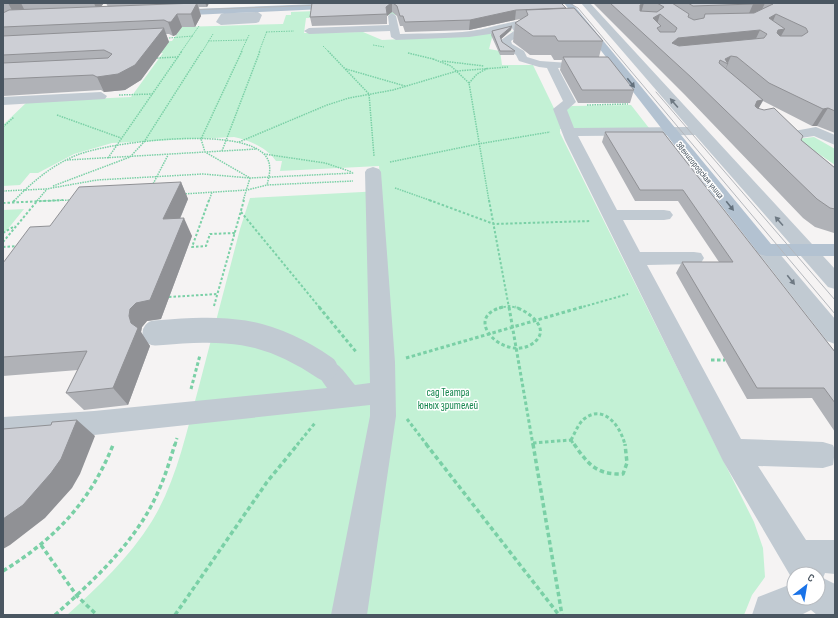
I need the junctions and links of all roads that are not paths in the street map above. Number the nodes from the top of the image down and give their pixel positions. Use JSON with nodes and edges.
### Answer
{"nodes":[{"id":1,"x":286,"y":3,"type":"edge"},
{"id":2,"x":568,"y":3,"type":"edge"},
{"id":3,"x":585,"y":3,"type":"edge"},
{"id":4,"x":255,"y":4,"type":"edge"},
{"id":5,"x":350,"y":6,"type":"edge"},
{"id":6,"x":243,"y":8,"type":"edge"},
{"id":7,"x":161,"y":10,"type":"edge"},
{"id":8,"x":392,"y":16,"type":"edge"},
{"id":9,"x":554,"y":22,"type":"edge"},
{"id":10,"x":568,"y":22,"type":"edge"},
{"id":11,"x":583,"y":22,"type":"junction"},
{"id":12,"x":506,"y":24,"type":"junction"},
{"id":13,"x":394,"y":28,"type":"junction"},
{"id":14,"x":309,"y":31,"type":"edge"},
{"id":15,"x":627,"y":43,"type":"junction"},
{"id":16,"x":602,"y":44,"type":"junction"},
{"id":17,"x":640,"y":60,"type":"junction"},
{"id":18,"x":612,"y":62,"type":"junction"},
{"id":19,"x":551,"y":65,"type":"junction"},
{"id":20,"x":575,"y":65,"type":"edge"},
{"id":21,"x":100,"y":96,"type":"edge"},
{"id":22,"x":3,"y":101,"type":"edge"},
{"id":23,"x":17,"y":101,"type":"junction"},
{"id":24,"x":3,"y":113,"type":"edge"},
{"id":25,"x":712,"y":122,"type":"dead end"},
{"id":26,"x":666,"y":127,"type":"junction"},
{"id":27,"x":695,"y":127,"type":"junction"},
{"id":28,"x":570,"y":132,"type":"junction"},
{"id":29,"x":835,"y":141,"type":"edge"},
{"id":30,"x":368,"y":173,"type":"road end"},
{"id":31,"x":835,"y":184,"type":"edge"},
{"id":32,"x":664,"y":215,"type":"dead end"},
{"id":33,"x":611,"y":217,"type":"junction"},
{"id":34,"x":766,"y":250,"type":"junction"},
{"id":35,"x":805,"y":250,"type":"junction"},
{"id":36,"x":835,"y":250,"type":"edge"},
{"id":37,"x":694,"y":258,"type":"dead end"},
{"id":38,"x":632,"y":259,"type":"junction"},
{"id":39,"x":835,"y":282,"type":"edge"},
{"id":40,"x":155,"y":333,"type":"dead end"},
{"id":41,"x":835,"y":335,"type":"edge"},
{"id":42,"x":383,"y":393,"type":"junction"},
{"id":43,"x":342,"y":397,"type":"junction"},
{"id":44,"x":3,"y":429,"type":"edge"},
{"id":45,"x":733,"y":452,"type":"junction"},
{"id":46,"x":822,"y":454,"type":"dead end"},
{"id":47,"x":835,"y":557,"type":"edge"},
{"id":48,"x":801,"y":566,"type":"edge"},
{"id":49,"x":826,"y":570,"type":"edge"},
{"id":50,"x":786,"y":602,"type":"edge"},
{"id":51,"x":349,"y":615,"type":"edge"},
{"id":52,"x":770,"y":615,"type":"edge"}],
"edges":[{"from":1,"to":4,"type":"main road"},
{"from":2,"to":11,"type":"main road","name":"Звенигородская улица"},
{"from":3,"to":15,"type":"street"},
{"from":4,"to":6,"type":"main road"},
{"from":5,"to":6,"type":"main road"},
{"from":6,"to":6,"type":"street"},
{"from":6,"to":7,"type":"main road"},
{"from":8,"to":13,"type":"street"},
{"from":9,"to":12,"type":"street"},
{"from":10,"to":11,"type":"street"},
{"from":11,"to":16,"type":"main road","name":"Звенигородская улица"},
{"from":12,"to":13,"type":"street"},
{"from":12,"to":19,"type":"street"},
{"from":13,"to":14,"type":"street"},
{"from":15,"to":16,"type":"street"},
{"from":15,"to":17,"type":"street"},
{"from":16,"to":18,"type":"main road","name":"Звенигородская улица"},
{"from":17,"to":18,"type":"street"},
{"from":27,"to":17,"type":"street","one_way":true},
{"from":18,"to":26,"type":"main road","name":"Звенигородская улица","one_way":true},
{"from":19,"to":20,"type":"street"},
{"from":19,"to":28,"type":"street"},
{"from":21,"to":23,"type":"street"},
{"from":22,"to":23,"type":"street"},
{"from":23,"to":24,"type":"street"},
{"from":25,"to":27,"type":"street"},
{"from":26,"to":27,"type":"street"},
{"from":26,"to":28,"type":"street"},
{"from":26,"to":34,"type":"main road","name":"Звенигородская улица","one_way":true},
{"from":35,"to":27,"type":"street","one_way":true},
{"from":28,"to":33,"type":"street"},
{"from":29,"to":31,"type":"street"},
{"from":30,"to":42,"type":"street"},
{"from":32,"to":33,"type":"street"},
{"from":33,"to":38,"type":"street"},
{"from":34,"to":35,"type":"main road"},
{"from":34,"to":41,"type":"street","name":"Звенигородская улица","one_way":true},
{"from":35,"to":36,"type":"main road"},
{"from":35,"to":39,"type":"street"},
{"from":37,"to":38,"type":"street"},
{"from":38,"to":45,"type":"street"},
{"from":40,"to":43,"type":"street","bridge":true},
{"from":42,"to":43,"type":"street"},
{"from":42,"to":51,"type":"street"},
{"from":43,"to":44,"type":"street"},
{"from":45,"to":46,"type":"street"},
{"from":45,"to":48,"type":"street"},
{"from":47,"to":49,"type":"street"},
{"from":50,"to":52,"type":"street"}]}
